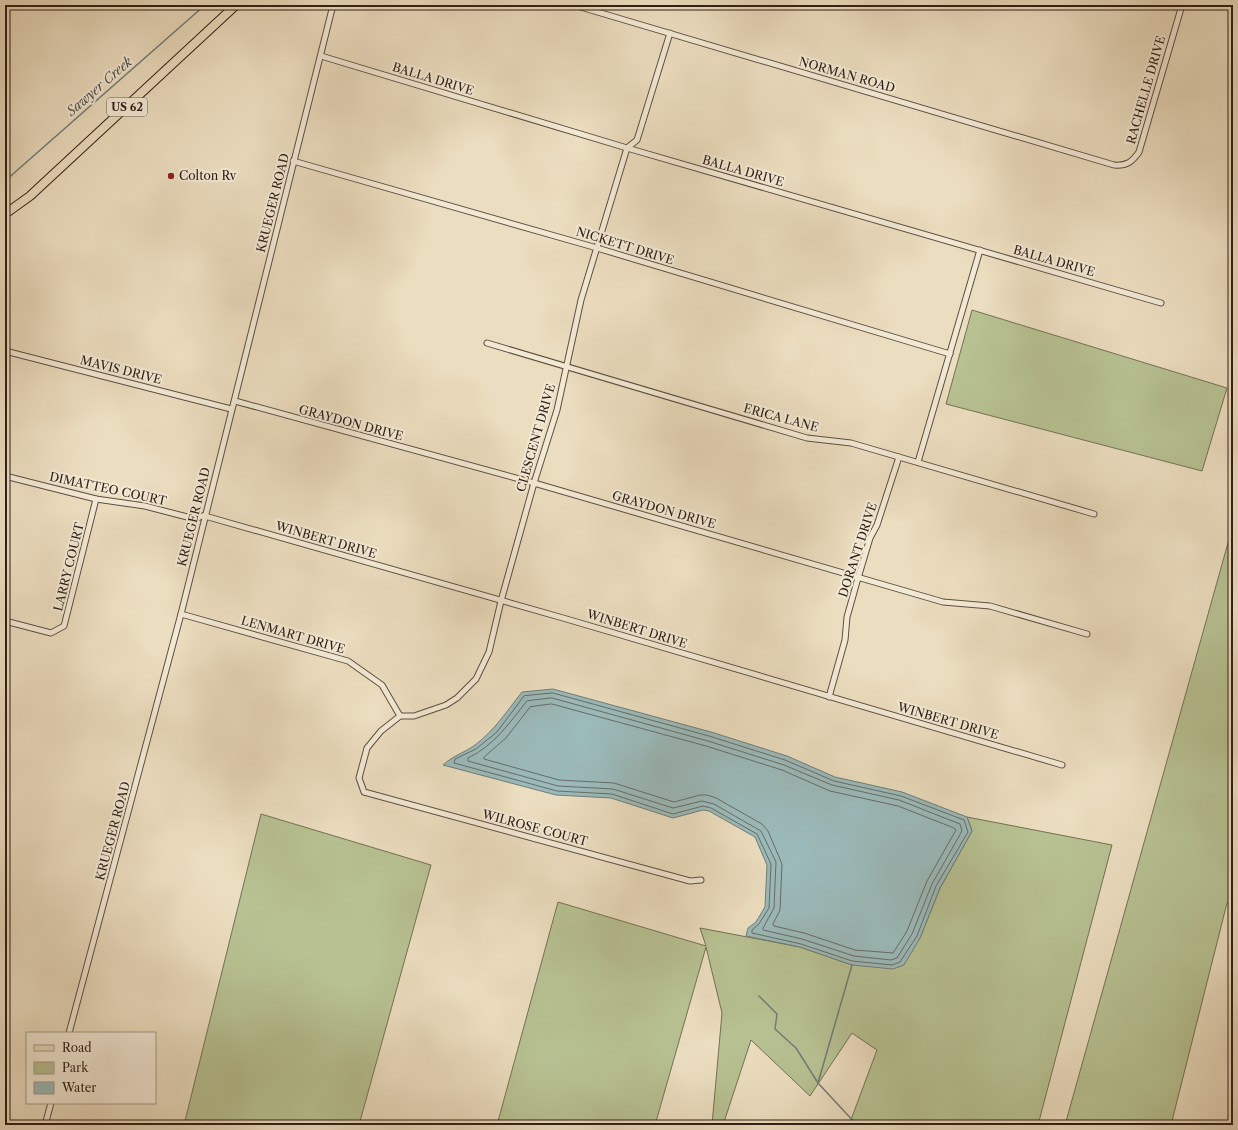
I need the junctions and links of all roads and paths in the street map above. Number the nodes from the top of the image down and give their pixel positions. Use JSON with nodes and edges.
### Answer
{"nodes":[{"id":1,"x":236,"y":5,"type":"edge"},
{"id":2,"x":333,"y":5,"type":"edge"},
{"id":3,"x":574,"y":5,"type":"edge"},
{"id":4,"x":1182,"y":5,"type":"edge"},
{"id":5,"x":670,"y":33,"type":"junction"},
{"id":6,"x":321,"y":56,"type":"junction"},
{"id":7,"x":627,"y":148,"type":"junction"},
{"id":8,"x":293,"y":161,"type":"junction"},
{"id":9,"x":1114,"y":165,"type":"joint"},
{"id":10,"x":5,"y":214,"type":"edge"},
{"id":11,"x":597,"y":248,"type":"junction"},
{"id":12,"x":980,"y":250,"type":"junction"},
{"id":13,"x":1161,"y":303,"type":"dead end"},
{"id":14,"x":486,"y":344,"type":"dead end"},
{"id":15,"x":5,"y":351,"type":"edge"},
{"id":16,"x":950,"y":354,"type":"junction"},
{"id":17,"x":566,"y":367,"type":"junction"},
{"id":18,"x":235,"y":401,"type":"junction"},
{"id":19,"x":231,"y":409,"type":"junction"},
{"id":20,"x":898,"y":457,"type":"junction"},
{"id":21,"x":918,"y":462,"type":"junction"},
{"id":22,"x":5,"y":476,"type":"edge"},
{"id":23,"x":534,"y":482,"type":"junction"},
{"id":24,"x":96,"y":499,"type":"junction"},
{"id":25,"x":1094,"y":514,"type":"dead end"},
{"id":26,"x":205,"y":516,"type":"junction"},
{"id":27,"x":858,"y":578,"type":"junction"},
{"id":28,"x":501,"y":601,"type":"junction"},
{"id":29,"x":181,"y":614,"type":"junction"},
{"id":30,"x":5,"y":621,"type":"edge"},
{"id":31,"x":1087,"y":634,"type":"dead end"},
{"id":32,"x":829,"y":697,"type":"junction"},
{"id":33,"x":400,"y":716,"type":"junction"},
{"id":34,"x":1062,"y":765,"type":"dead end"},
{"id":35,"x":700,"y":880,"type":"dead end"},
{"id":36,"x":69,"y":1032,"type":"edge"},
{"id":37,"x":51,"y":1104,"type":"edge"},
{"id":38,"x":45,"y":1125,"type":"edge"}],
"edges":[{"from":1,"to":10,"type":"main road","number":"US 62"},
{"from":2,"to":6,"type":"street","name":"KRUEGER ROAD"},
{"from":3,"to":5,"type":"street","name":"NORMAN ROAD"},
{"from":4,"to":9,"type":"street","name":"RACHELLE DRIVE"},
{"from":5,"to":7,"type":"street","name":"CLESCENT DRIVE"},
{"from":5,"to":9,"type":"street","name":"NORMAN ROAD"},
{"from":6,"to":7,"type":"street","name":"BALLA DRIVE"},
{"from":6,"to":8,"type":"street","name":"KRUEGER ROAD"},
{"from":7,"to":11,"type":"street","name":"CLESCENT DRIVE"},
{"from":7,"to":12,"type":"street","name":"BALLA DRIVE"},
{"from":8,"to":11,"type":"street","name":"NICKETT DRIVE"},
{"from":8,"to":18,"type":"street","name":"KRUEGER ROAD"},
{"from":11,"to":16,"type":"street","name":"NICKETT DRIVE"},
{"from":11,"to":17,"type":"street","name":"CLESCENT DRIVE"},
{"from":12,"to":13,"type":"street","name":"BALLA DRIVE"},
{"from":12,"to":16,"type":"street"},
{"from":14,"to":17,"type":"street","name":"ERICA LANE"},
{"from":15,"to":19,"type":"street","name":"MAVIS DRIVE"},
{"from":16,"to":21,"type":"street"},
{"from":17,"to":20,"type":"street","name":"ERICA LANE"},
{"from":17,"to":23,"type":"street","name":"CLESCENT DRIVE"},
{"from":18,"to":19,"type":"street","name":"KRUEGER ROAD"},
{"from":18,"to":23,"type":"street","name":"GRAYDON DRIVE"},
{"from":19,"to":26,"type":"street","name":"KRUEGER ROAD"},
{"from":20,"to":21,"type":"street","name":"ERICA LANE"},
{"from":20,"to":27,"type":"street","name":"DORANT DRIVE"},
{"from":21,"to":25,"type":"street","name":"ERICA LANE"},
{"from":22,"to":24,"type":"street","name":"DIMATTEO COURT"},
{"from":23,"to":27,"type":"street","name":"GRAYDON DRIVE"},
{"from":23,"to":28,"type":"street","name":"CLESCENT DRIVE"},
{"from":24,"to":26,"type":"street","name":"DIMATTEO COURT"},
{"from":24,"to":30,"type":"street","name":"LARRY COURT"},
{"from":26,"to":28,"type":"street","name":"WINBERT DRIVE"},
{"from":26,"to":29,"type":"street","name":"KRUEGER ROAD"},
{"from":27,"to":31,"type":"street","name":"GRAYDON DRIVE"},
{"from":27,"to":32,"type":"street","name":"DORANT DRIVE"},
{"from":28,"to":32,"type":"street","name":"WINBERT DRIVE"},
{"from":28,"to":33,"type":"street","name":"CLESCENT DRIVE"},
{"from":29,"to":33,"type":"street","name":"LENMART DRIVE"},
{"from":29,"to":36,"type":"street","name":"KRUEGER ROAD"},
{"from":32,"to":34,"type":"street","name":"WINBERT DRIVE"},
{"from":33,"to":35,"type":"street","name":"WILROSE COURT"},
{"from":37,"to":38,"type":"street"}]}
